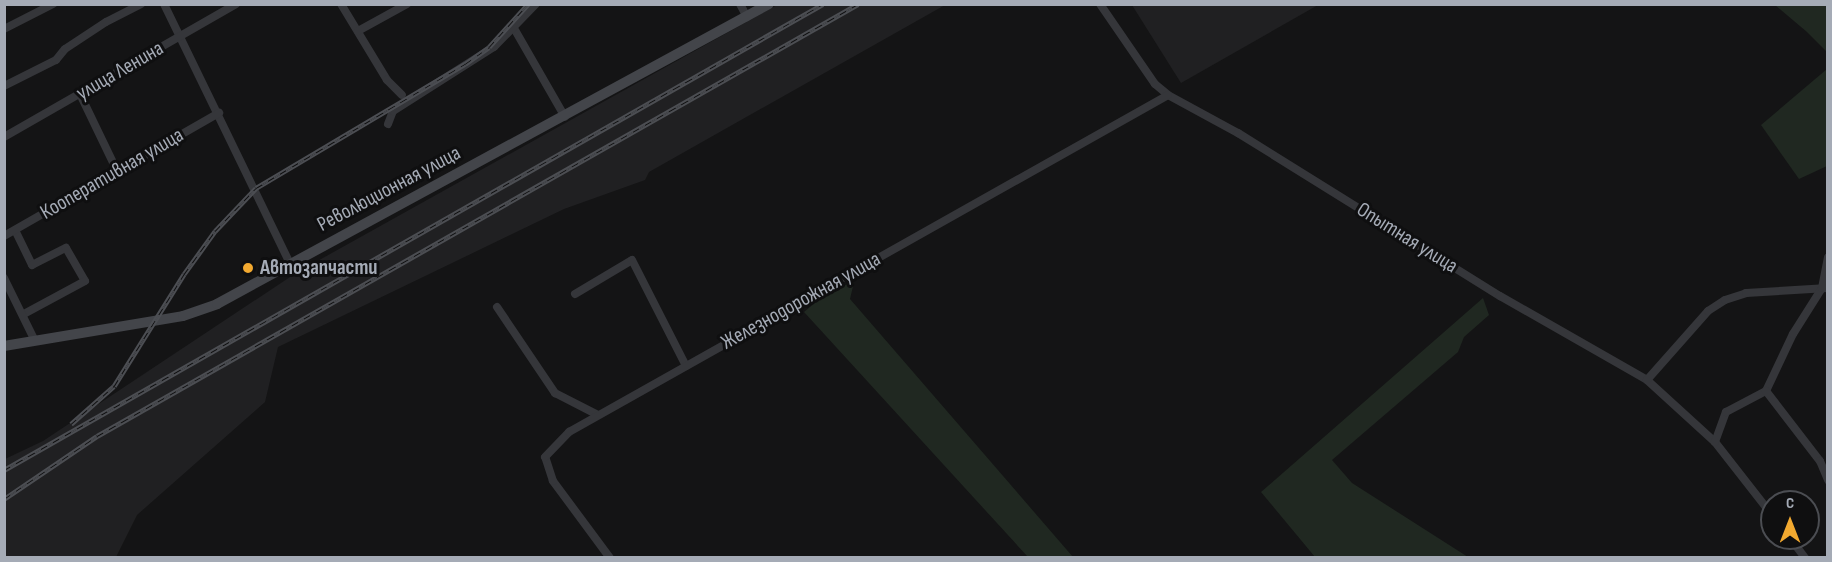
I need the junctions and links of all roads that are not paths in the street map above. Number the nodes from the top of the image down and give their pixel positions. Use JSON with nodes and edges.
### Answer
{"nodes":[{"id":1,"x":53,"y":4,"type":"edge"},
{"id":2,"x":141,"y":4,"type":"edge"},
{"id":3,"x":164,"y":4,"type":"edge"},
{"id":4,"x":236,"y":4,"type":"edge"},
{"id":5,"x":341,"y":4,"type":"edge"},
{"id":6,"x":407,"y":4,"type":"edge"},
{"id":7,"x":536,"y":4,"type":"edge"},
{"id":8,"x":740,"y":4,"type":"edge"},
{"id":9,"x":769,"y":4,"type":"edge"},
{"id":10,"x":1100,"y":4,"type":"edge"},
{"id":11,"x":747,"y":17,"type":"junction"},
{"id":12,"x":4,"y":29,"type":"edge"},
{"id":13,"x":515,"y":30,"type":"junction"},
{"id":14,"x":358,"y":31,"type":"junction"},
{"id":15,"x":179,"y":37,"type":"junction"},
{"id":16,"x":4,"y":86,"type":"edge"},
{"id":17,"x":80,"y":94,"type":"junction"},
{"id":18,"x":402,"y":95,"type":"dead end"},
{"id":19,"x":1168,"y":95,"type":"junction"},
{"id":20,"x":219,"y":113,"type":"junction"},
{"id":21,"x":565,"y":117,"type":"junction"},
{"id":22,"x":388,"y":124,"type":"dead end"},
{"id":23,"x":4,"y":136,"type":"edge"},
{"id":24,"x":117,"y":171,"type":"junction"},
{"id":25,"x":15,"y":230,"type":"junction"},
{"id":26,"x":4,"y":236,"type":"edge"},
{"id":27,"x":1827,"y":258,"type":"edge"},
{"id":28,"x":291,"y":264,"type":"junction"},
{"id":29,"x":4,"y":278,"type":"edge"},
{"id":30,"x":1825,"y":288,"type":"edge"},
{"id":31,"x":575,"y":294,"type":"dead end"},
{"id":32,"x":497,"y":307,"type":"dead end"},
{"id":33,"x":24,"y":314,"type":"junction"},
{"id":34,"x":34,"y":339,"type":"junction"},
{"id":35,"x":4,"y":346,"type":"edge"},
{"id":36,"x":686,"y":366,"type":"junction"},
{"id":37,"x":1647,"y":380,"type":"junction"},
{"id":38,"x":1766,"y":391,"type":"junction"},
{"id":39,"x":598,"y":415,"type":"junction"},
{"id":40,"x":1715,"y":442,"type":"junction"},
{"id":41,"x":1827,"y":480,"type":"edge"},
{"id":42,"x":1760,"y":500,"type":"edge"},
{"id":43,"x":610,"y":558,"type":"edge"}],
"edges":[{"from":1,"to":12,"type":"street"},
{"from":2,"to":16,"type":"street"},
{"from":3,"to":15,"type":"street"},
{"from":4,"to":15,"type":"street","name":"улица Ленина"},
{"from":5,"to":14,"type":"street"},
{"from":6,"to":14,"type":"street"},
{"from":7,"to":13,"type":"street"},
{"from":8,"to":11,"type":"street"},
{"from":9,"to":11,"type":"main road","name":"Революционная улица"},
{"from":10,"to":19,"type":"street","name":"Опытная улица"},
{"from":11,"to":21,"type":"main road","name":"Революционная улица"},
{"from":13,"to":21,"type":"street"},
{"from":13,"to":22,"type":"street"},
{"from":14,"to":18,"type":"street"},
{"from":15,"to":17,"type":"street","name":"улица Ленина"},
{"from":15,"to":20,"type":"street"},
{"from":17,"to":23,"type":"street","name":"улица Ленина"},
{"from":17,"to":24,"type":"street"},
{"from":19,"to":36,"type":"street","name":"Железнодорожная улица"},
{"from":19,"to":37,"type":"street","name":"Опытная улица"},
{"from":20,"to":24,"type":"street","name":"Кооперативная улица"},
{"from":20,"to":28,"type":"street"},
{"from":21,"to":28,"type":"main road","name":"Революционная улица"},
{"from":24,"to":25,"type":"street","name":"Кооперативная улица"},
{"from":25,"to":26,"type":"street","name":"Кооперативная улица"},
{"from":25,"to":33,"type":"street"},
{"from":27,"to":30,"type":"street"},
{"from":28,"to":34,"type":"main road","name":"Революционная улица"},
{"from":29,"to":33,"type":"street"},
{"from":30,"to":37,"type":"street"},
{"from":30,"to":38,"type":"street"},
{"from":31,"to":36,"type":"street"},
{"from":32,"to":39,"type":"street"},
{"from":33,"to":34,"type":"street"},
{"from":34,"to":35,"type":"main road","name":"Революционная улица"},
{"from":36,"to":39,"type":"street","name":"Железнодорожная улица"},
{"from":37,"to":40,"type":"street","name":"Опытная улица"},
{"from":38,"to":40,"type":"street"},
{"from":38,"to":41,"type":"street"},
{"from":39,"to":43,"type":"street","name":"Железнодорожная улица"},
{"from":40,"to":42,"type":"street","name":"Опытная улица"}]}
